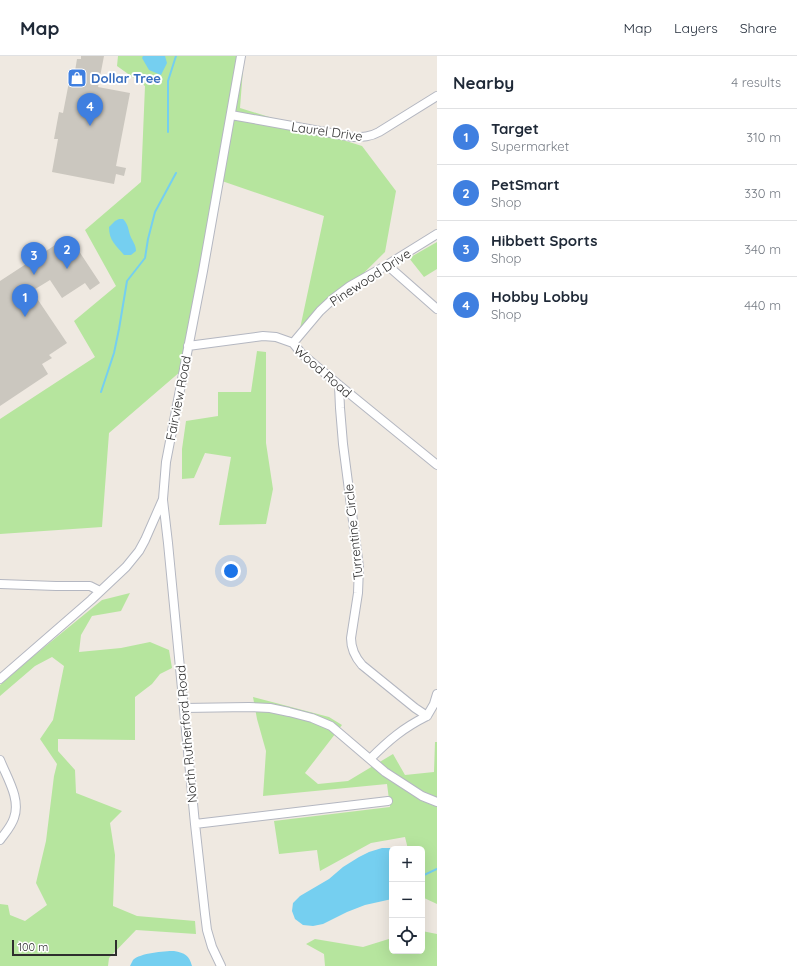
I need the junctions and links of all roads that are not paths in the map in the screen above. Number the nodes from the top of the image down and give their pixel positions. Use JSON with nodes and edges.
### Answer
{"nodes":[{"id":1,"x":241,"y":56,"type":"edge"},
{"id":2,"x":437,"y":96,"type":"edge"},
{"id":3,"x":231,"y":115,"type":"junction"},
{"id":4,"x":437,"y":234,"type":"edge"},
{"id":5,"x":387,"y":265,"type":"junction"},
{"id":6,"x":437,"y":309,"type":"edge"},
{"id":7,"x":293,"y":343,"type":"junction"},
{"id":8,"x":188,"y":346,"type":"junction"},
{"id":9,"x":339,"y":385,"type":"junction"},
{"id":10,"x":437,"y":465,"type":"edge"},
{"id":11,"x":163,"y":499,"type":"junction"},
{"id":12,"x":0,"y":584,"type":"edge"},
{"id":13,"x":100,"y":591,"type":"junction"},
{"id":14,"x":0,"y":678,"type":"edge"},
{"id":15,"x":437,"y":694,"type":"edge"},
{"id":16,"x":184,"y":708,"type":"junction"},
{"id":17,"x":427,"y":716,"type":"junction"},
{"id":18,"x":370,"y":759,"type":"junction"},
{"id":19,"x":0,"y":760,"type":"edge"},
{"id":20,"x":388,"y":801,"type":"dead end"},
{"id":21,"x":437,"y":802,"type":"edge"},
{"id":22,"x":195,"y":824,"type":"junction"},
{"id":23,"x":0,"y":840,"type":"edge"},
{"id":24,"x":221,"y":966,"type":"edge"}],
"edges":[{"from":1,"to":3,"type":"street","name":"Fairview Road"},
{"from":2,"to":3,"type":"street","name":"Laurel Drive"},
{"from":3,"to":8,"type":"street","name":"Fairview Road"},
{"from":4,"to":5,"type":"street","name":"Pinewood Drive"},
{"from":5,"to":6,"type":"street"},
{"from":5,"to":7,"type":"street","name":"Pinewood Drive"},
{"from":7,"to":8,"type":"street","name":"Wood Road"},
{"from":7,"to":9,"type":"street","name":"Wood Road"},
{"from":8,"to":11,"type":"street","name":"Fairview Road"},
{"from":9,"to":10,"type":"street","name":"Wood Road"},
{"from":9,"to":17,"type":"street","name":"Turrentine Circle"},
{"from":11,"to":13,"type":"street","name":"Fairview Road"},
{"from":11,"to":16,"type":"street","name":"North Rutherford Road"},
{"from":12,"to":13,"type":"street"},
{"from":13,"to":14,"type":"street","name":"Fairview Road"},
{"from":15,"to":17,"type":"street"},
{"from":16,"to":18,"type":"street"},
{"from":16,"to":22,"type":"street","name":"North Rutherford Road"},
{"from":17,"to":18,"type":"street"},
{"from":18,"to":21,"type":"street"},
{"from":19,"to":23,"type":"street"},
{"from":20,"to":22,"type":"street"},
{"from":22,"to":24,"type":"street","name":"North Rutherford Road"}]}
